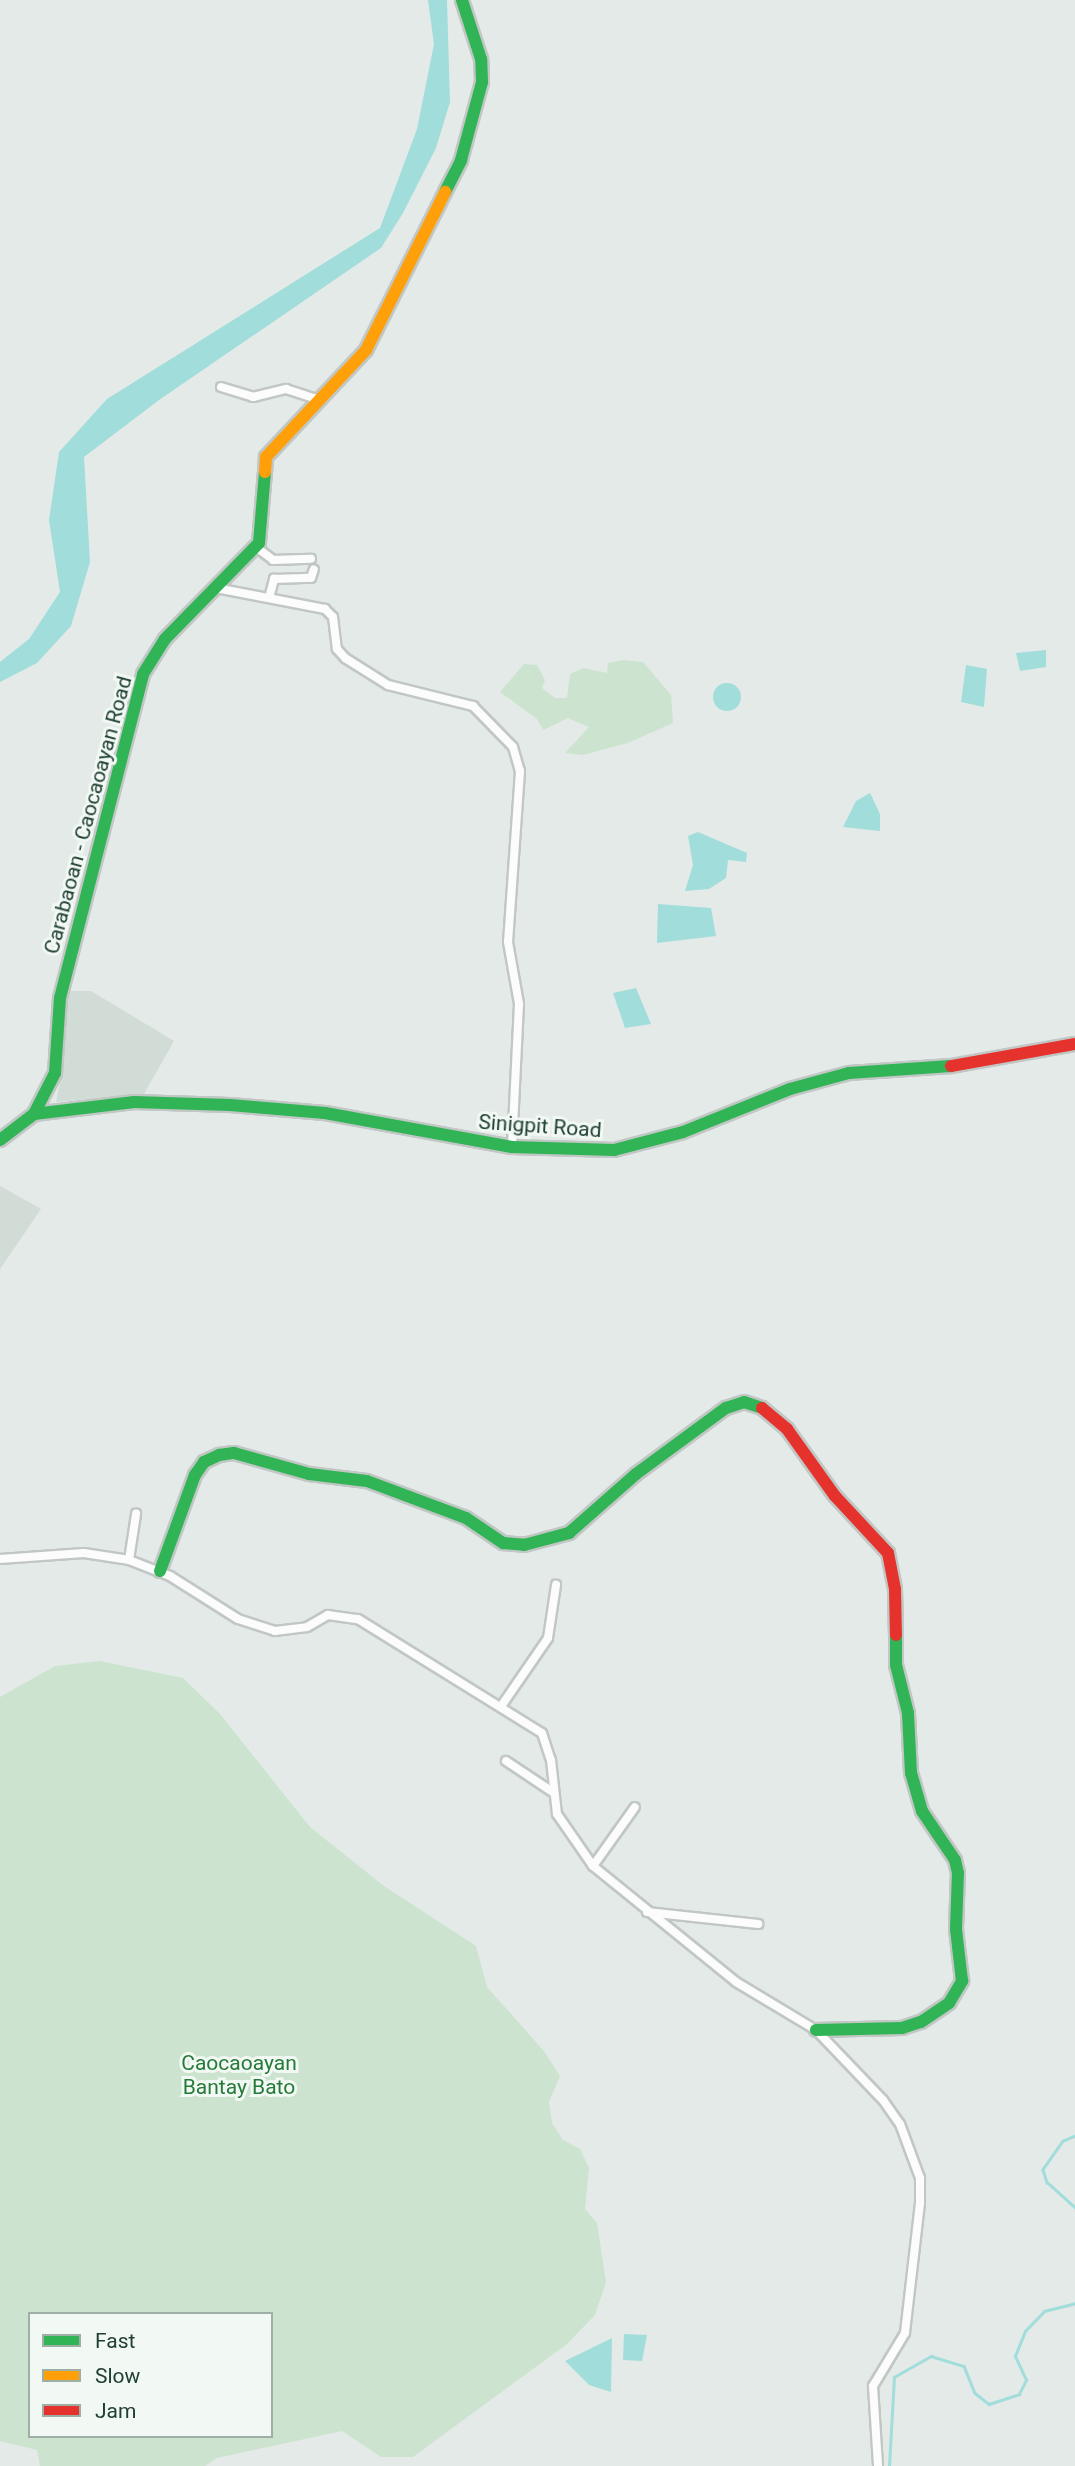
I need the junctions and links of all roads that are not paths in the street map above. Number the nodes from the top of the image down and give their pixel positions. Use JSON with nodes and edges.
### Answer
{"nodes":[{"id":1,"x":462,"y":0,"type":"edge"},
{"id":2,"x":221,"y":387,"type":"dead end"},
{"id":3,"x":317,"y":399,"type":"junction"},
{"id":4,"x":256,"y":547,"type":"junction"},
{"id":5,"x":311,"y":559,"type":"dead end"},
{"id":6,"x":314,"y":569,"type":"dead end"},
{"id":7,"x":216,"y":588,"type":"junction"},
{"id":8,"x":269,"y":598,"type":"junction"},
{"id":9,"x":1075,"y":1044,"type":"edge"},
{"id":10,"x":34,"y":1114,"type":"junction"},
{"id":11,"x":0,"y":1140,"type":"edge"},
{"id":12,"x":512,"y":1147,"type":"junction"},
{"id":13,"x":136,"y":1514,"type":"dead end"},
{"id":14,"x":0,"y":1559,"type":"edge"},
{"id":15,"x":129,"y":1560,"type":"junction"},
{"id":16,"x":160,"y":1571,"type":"junction"},
{"id":17,"x":556,"y":1586,"type":"dead end"},
{"id":18,"x":502,"y":1705,"type":"junction"},
{"id":19,"x":506,"y":1761,"type":"dead end"},
{"id":20,"x":551,"y":1791,"type":"junction"},
{"id":21,"x":635,"y":1807,"type":"dead end"},
{"id":22,"x":593,"y":1866,"type":"junction"},
{"id":23,"x":647,"y":1912,"type":"junction"},
{"id":24,"x":758,"y":1924,"type":"dead end"},
{"id":25,"x":817,"y":2030,"type":"junction"},
{"id":26,"x":878,"y":2466,"type":"edge"}],
"edges":[{"from":1,"to":3,"type":"street"},
{"from":2,"to":3,"type":"street"},
{"from":3,"to":4,"type":"street"},
{"from":4,"to":5,"type":"street"},
{"from":4,"to":7,"type":"street","name":"Carabaoan - Caocaoayan Road"},
{"from":6,"to":8,"type":"street"},
{"from":7,"to":8,"type":"street"},
{"from":7,"to":10,"type":"street","name":"Carabaoan - Caocaoayan Road"},
{"from":8,"to":12,"type":"street"},
{"from":9,"to":12,"type":"street","name":"Sinigpit Road"},
{"from":10,"to":11,"type":"street","name":"Carabaoan - Caocaoayan Road"},
{"from":10,"to":12,"type":"street","name":"Sinigpit Road"},
{"from":13,"to":15,"type":"street"},
{"from":14,"to":15,"type":"street"},
{"from":15,"to":16,"type":"street"},
{"from":16,"to":18,"type":"street"},
{"from":16,"to":25,"type":"street"},
{"from":17,"to":18,"type":"street"},
{"from":18,"to":20,"type":"street"},
{"from":19,"to":20,"type":"street"},
{"from":20,"to":22,"type":"street"},
{"from":21,"to":22,"type":"street"},
{"from":22,"to":23,"type":"street"},
{"from":23,"to":24,"type":"street"},
{"from":23,"to":25,"type":"street"},
{"from":25,"to":26,"type":"street"}]}
